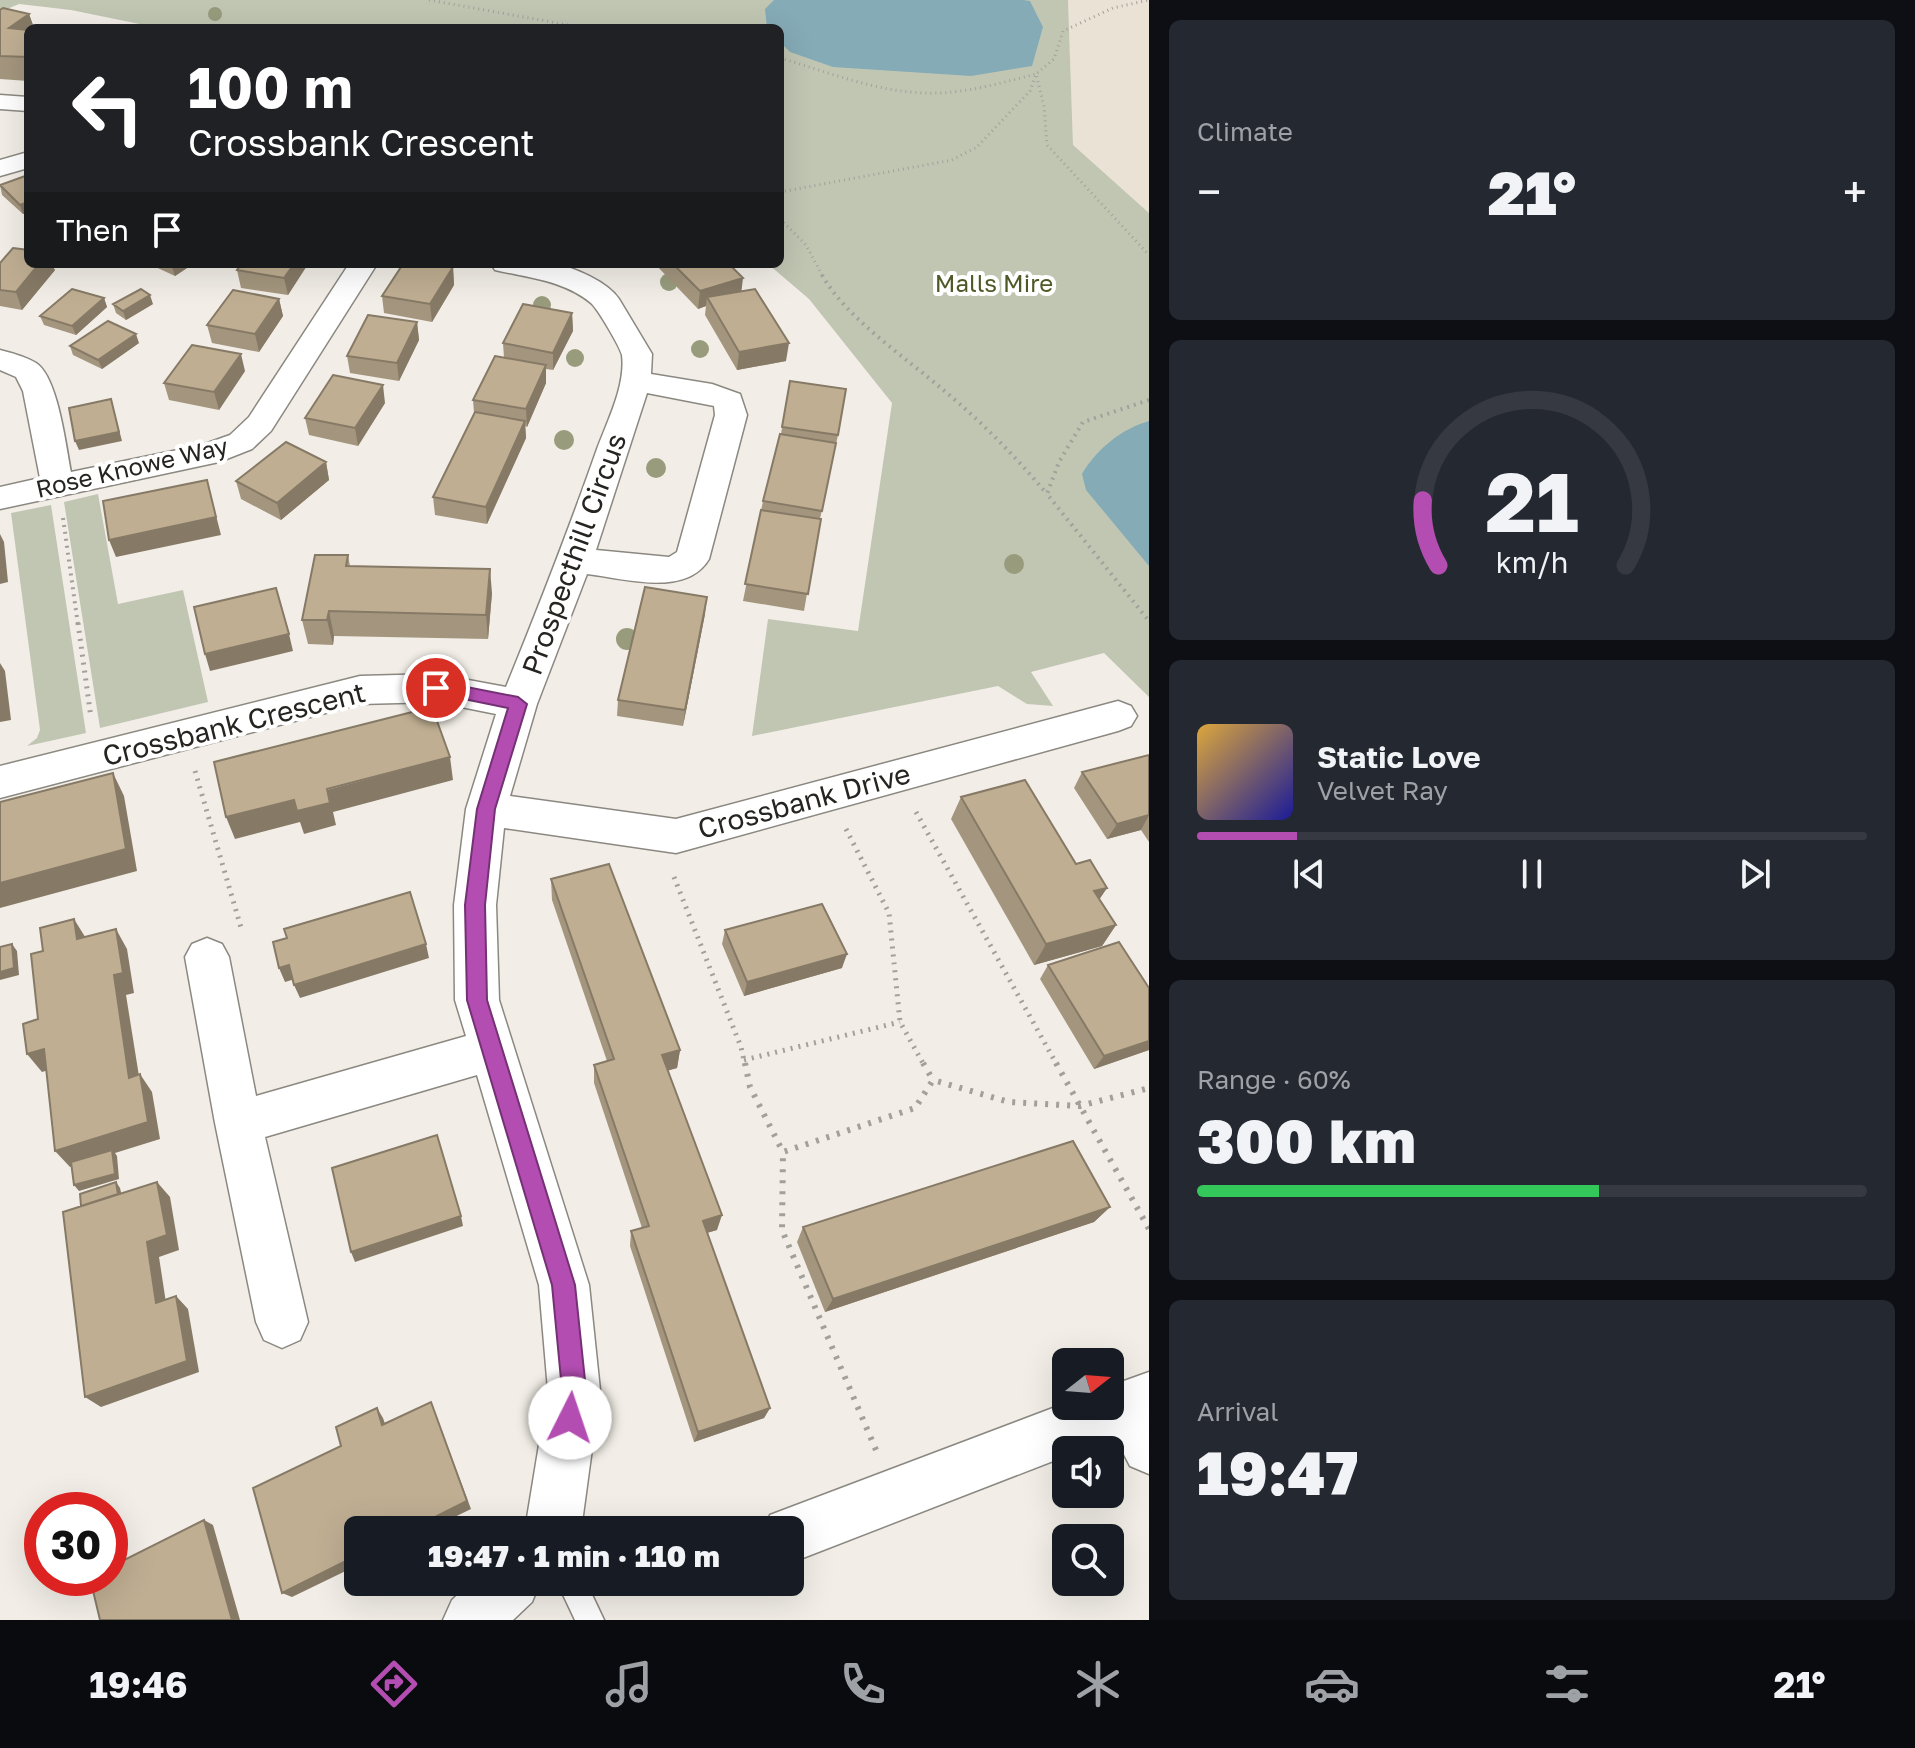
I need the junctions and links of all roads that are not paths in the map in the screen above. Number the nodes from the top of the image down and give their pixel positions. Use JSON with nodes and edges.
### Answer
{"nodes":[{"id":1,"x":0,"y":102,"type":"edge"},
{"id":2,"x":24,"y":104,"type":"edge"},
{"id":3,"x":24,"y":161,"type":"edge"},
{"id":4,"x":0,"y":168,"type":"edge"},
{"id":5,"x":360,"y":268,"type":"edge"},
{"id":6,"x":539,"y":268,"type":"edge"},
{"id":7,"x":0,"y":359,"type":"edge"},
{"id":8,"x":635,"y":381,"type":"junction"},
{"id":9,"x":58,"y":486,"type":"junction"},
{"id":10,"x":0,"y":498,"type":"edge"},
{"id":11,"x":575,"y":560,"type":"junction"},
{"id":12,"x":518,"y":704,"type":"junction"},
{"id":13,"x":1118,"y":716,"type":"dead end"},
{"id":14,"x":0,"y":782,"type":"edge"},
{"id":15,"x":486,"y":809,"type":"junction"},
{"id":16,"x":207,"y":957,"type":"road end"},
{"id":17,"x":490,"y":1050,"type":"junction"},
{"id":18,"x":238,"y":1123,"type":"junction"},
{"id":19,"x":282,"y":1322,"type":"dead end"},
{"id":20,"x":1142,"y":1417,"type":"edge"},
{"id":21,"x":555,"y":1516,"type":"edge"},
{"id":22,"x":804,"y":1530,"type":"edge"},
{"id":23,"x":497,"y":1596,"type":"edge"},
{"id":24,"x":578,"y":1596,"type":"edge"},
{"id":25,"x":472,"y":1620,"type":"edge"},
{"id":26,"x":590,"y":1620,"type":"edge"}],
"edges":[{"from":1,"to":2,"type":"street"},
{"from":3,"to":4,"type":"street"},
{"from":5,"to":9,"type":"street","name":"Rose Knowe Way"},
{"from":6,"to":8,"type":"street","name":"Prospecthill Circus"},
{"from":7,"to":9,"type":"street"},
{"from":8,"to":11,"type":"street","name":"Prospecthill Circus"},
{"from":8,"to":11,"type":"street"},
{"from":9,"to":10,"type":"street","name":"Rose Knowe Way"},
{"from":11,"to":12,"type":"street","name":"Prospecthill Circus"},
{"from":12,"to":14,"type":"street","name":"Crossbank Crescent"},
{"from":12,"to":15,"type":"street","name":"Prospecthill Circus"},
{"from":13,"to":15,"type":"street","name":"Crossbank Drive"},
{"from":15,"to":17,"type":"street","name":"Prospecthill Circus"},
{"from":16,"to":18,"type":"street"},
{"from":17,"to":18,"type":"street"},
{"from":17,"to":21,"type":"street","name":"Prospecthill Circus"},
{"from":18,"to":19,"type":"street"},
{"from":20,"to":22,"type":"street"},
{"from":23,"to":25,"type":"street"},
{"from":24,"to":26,"type":"lane"}]}
